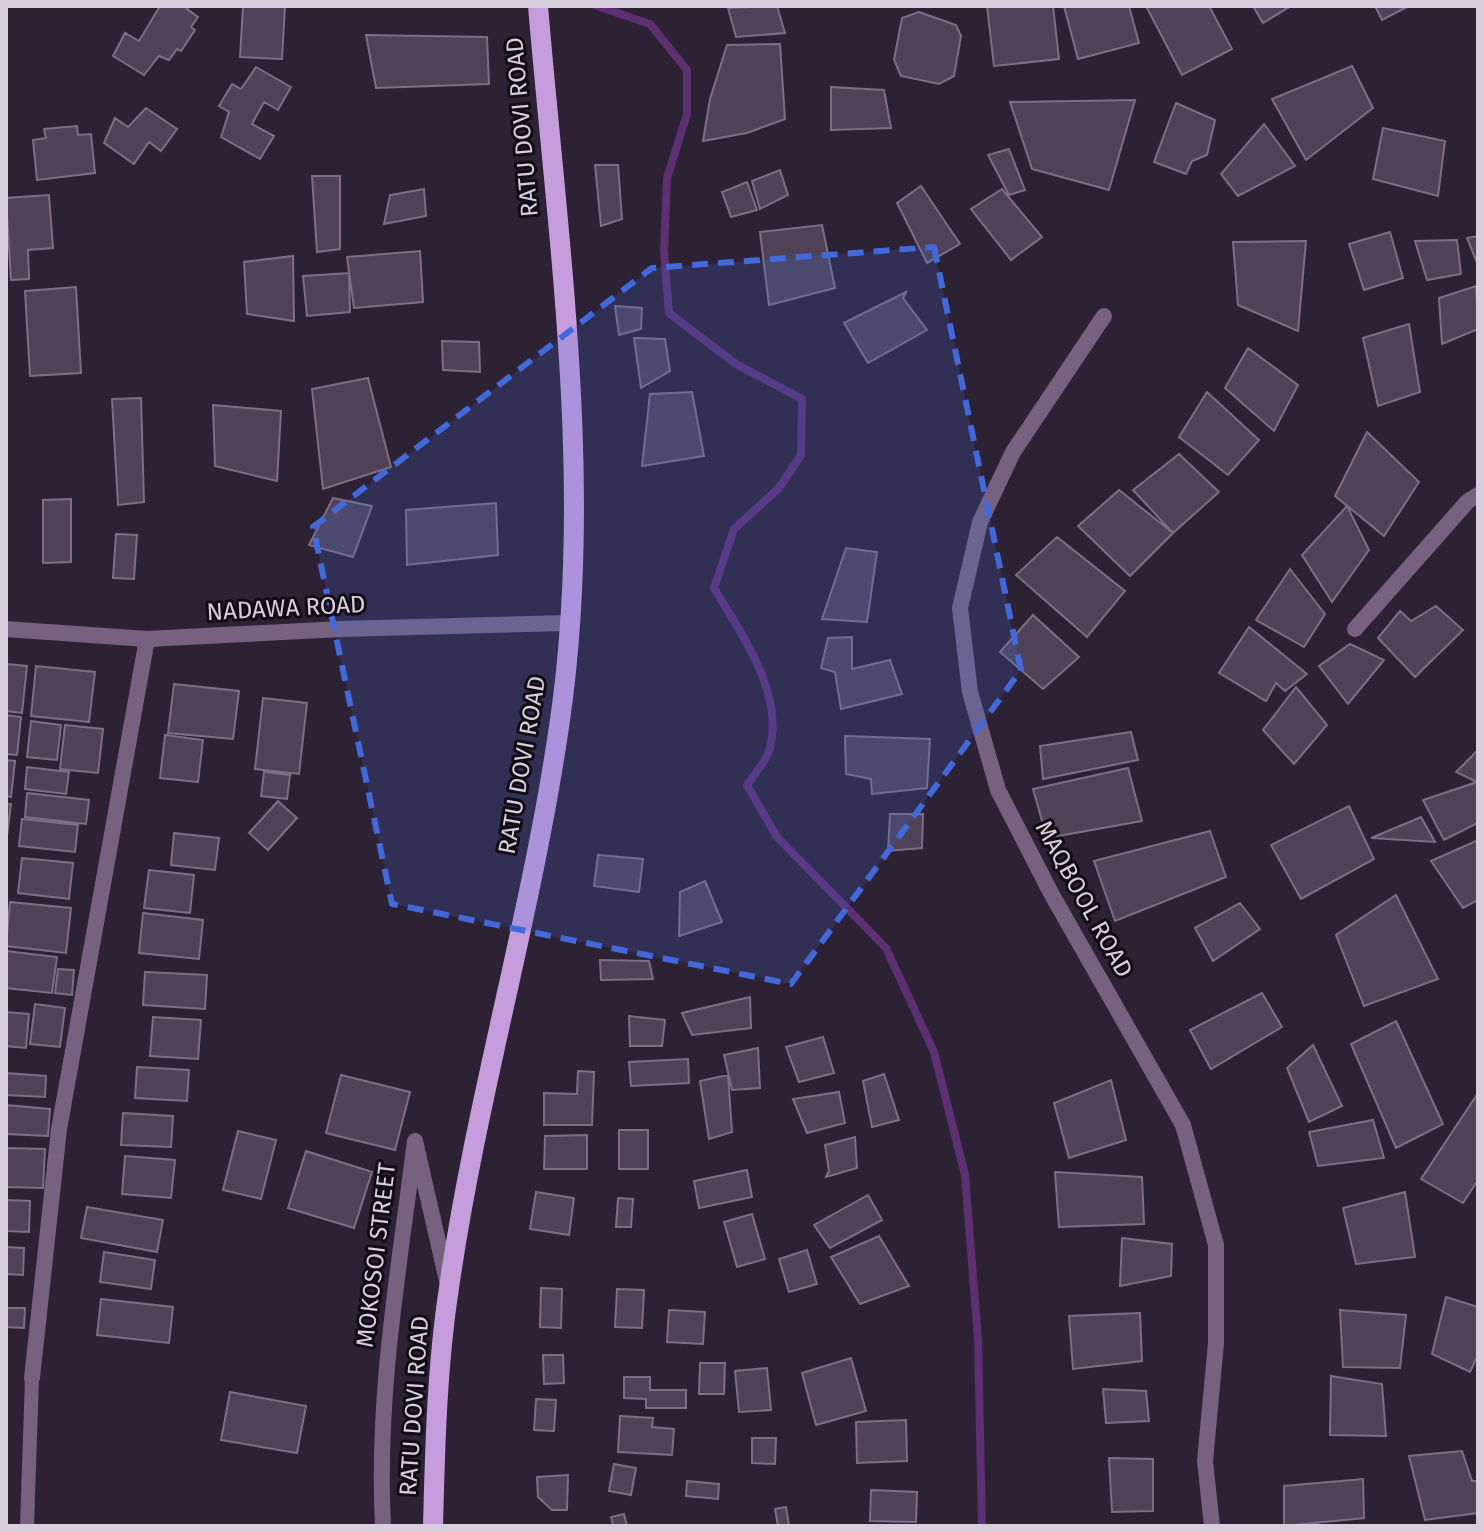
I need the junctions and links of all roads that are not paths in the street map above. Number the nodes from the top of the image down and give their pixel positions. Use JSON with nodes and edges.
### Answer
{"nodes":[{"id":1,"x":538,"y":6,"type":"edge"},
{"id":2,"x":1104,"y":316,"type":"dead end"},
{"id":3,"x":1478,"y":495,"type":"edge"},
{"id":4,"x":569,"y":623,"type":"junction"},
{"id":5,"x":6,"y":629,"type":"edge"},
{"id":6,"x":1355,"y":629,"type":"dead end"},
{"id":7,"x":147,"y":639,"type":"junction"},
{"id":8,"x":449,"y":1288,"type":"junction"},
{"id":9,"x":32,"y":1378,"type":"joint"},
{"id":10,"x":27,"y":1526,"type":"edge"},
{"id":11,"x":383,"y":1526,"type":"edge"},
{"id":12,"x":433,"y":1526,"type":"edge"},
{"id":13,"x":1212,"y":1526,"type":"edge"}],
"edges":[{"from":1,"to":4,"type":"main road","name":"RATU DOVI ROAD"},
{"from":2,"to":13,"type":"street","name":"MAQBOOL ROAD"},
{"from":3,"to":6,"type":"street"},
{"from":4,"to":7,"type":"street","name":"NADAWA ROAD"},
{"from":4,"to":8,"type":"main road","name":"RATU DOVI ROAD"},
{"from":5,"to":7,"type":"street","name":"NADAWA ROAD"},
{"from":7,"to":9,"type":"street"},
{"from":8,"to":11,"type":"street","name":"MOKOSOI STREET"},
{"from":8,"to":12,"type":"main road","name":"RATU DOVI ROAD"},
{"from":9,"to":10,"type":"lane"}]}
